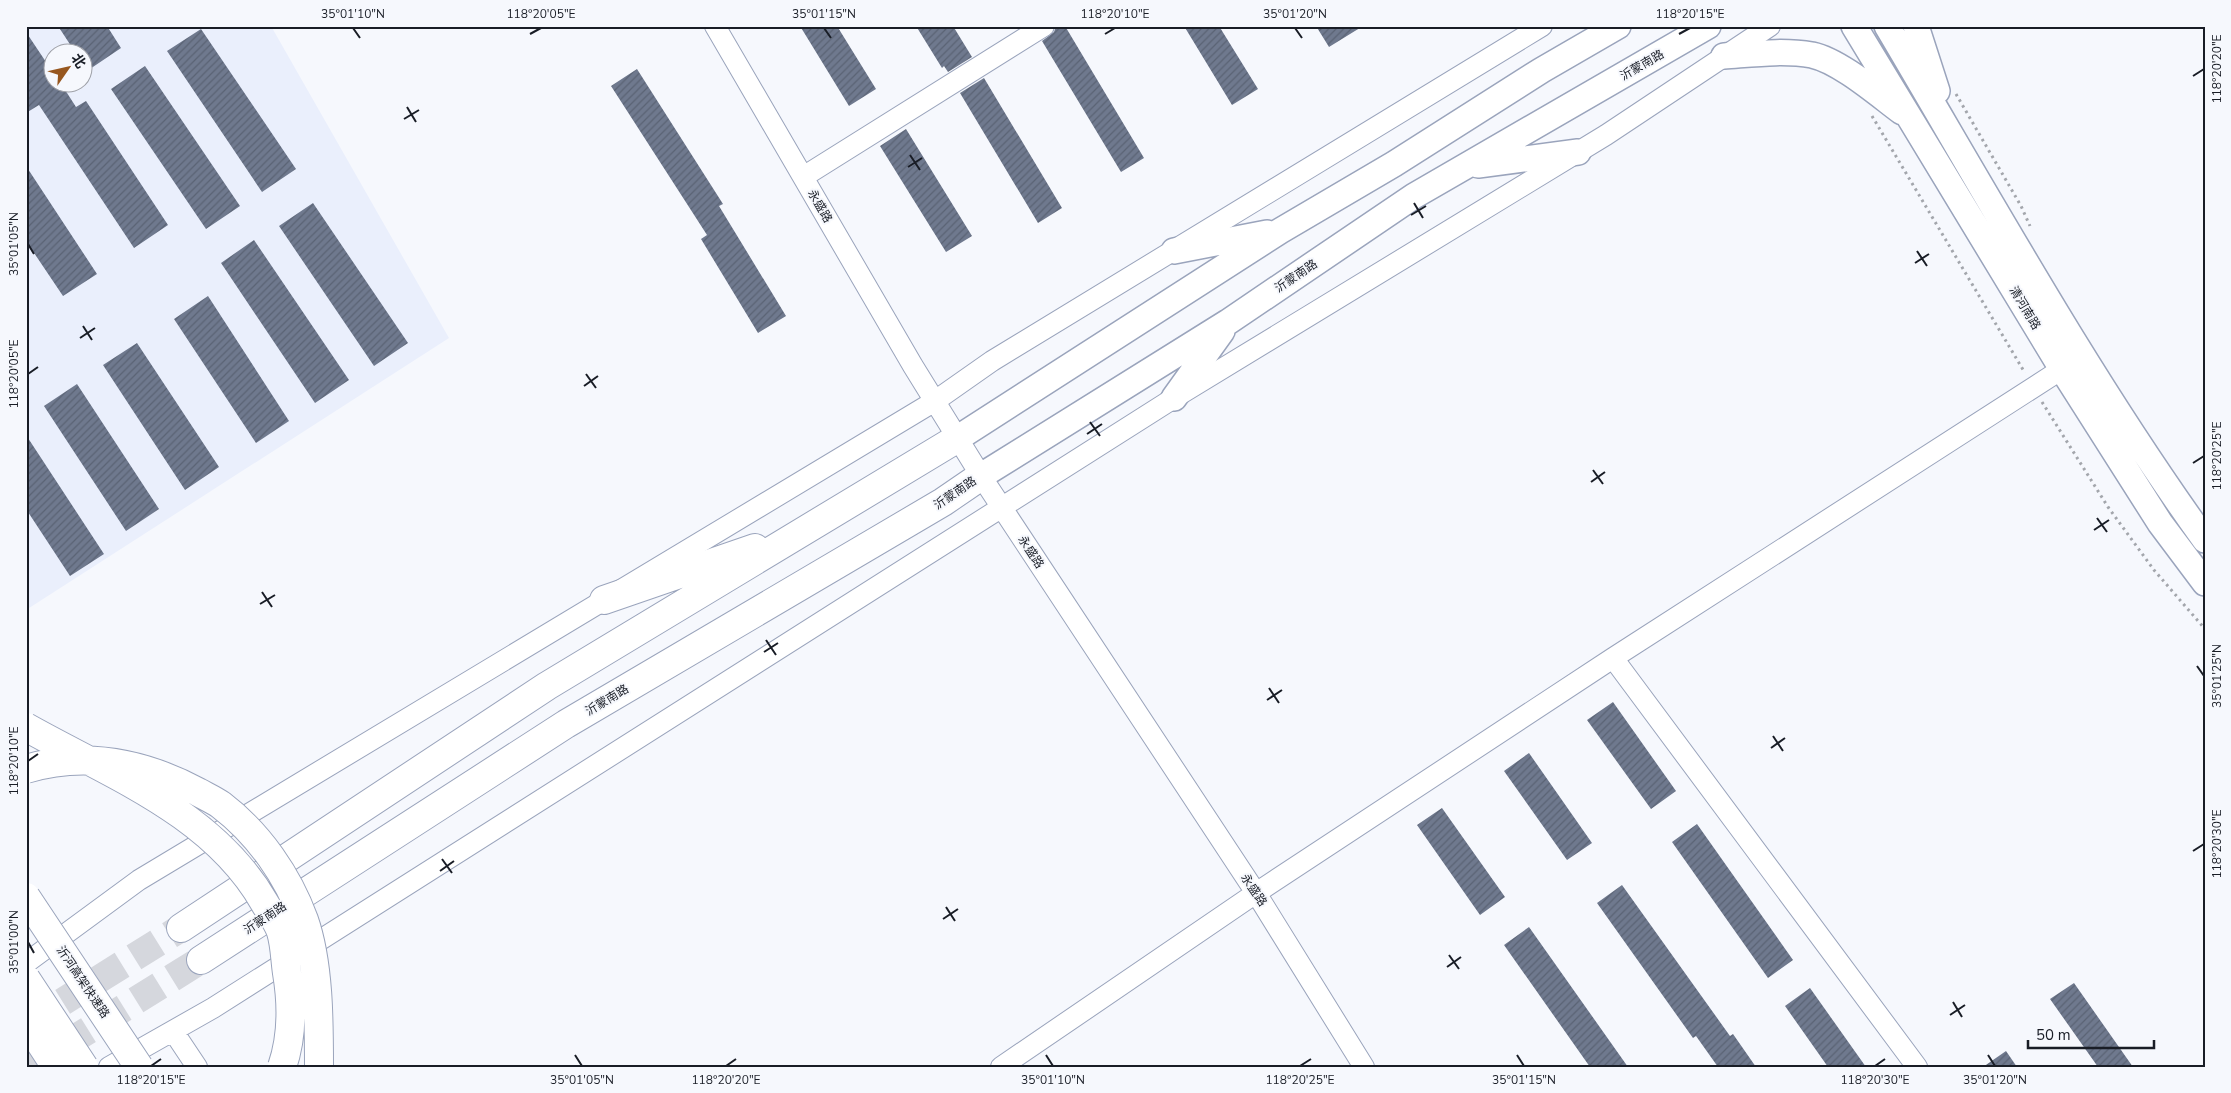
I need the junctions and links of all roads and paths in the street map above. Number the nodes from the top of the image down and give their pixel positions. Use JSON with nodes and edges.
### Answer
{"nodes":[{"id":1,"x":715,"y":26,"type":"edge"},
{"id":2,"x":1044,"y":26,"type":"edge"},
{"id":3,"x":1542,"y":26,"type":"edge"},
{"id":4,"x":1580,"y":26,"type":"edge"},
{"id":5,"x":1618,"y":26,"type":"edge"},
{"id":6,"x":1708,"y":26,"type":"edge"},
{"id":7,"x":1770,"y":26,"type":"edge"},
{"id":8,"x":1854,"y":26,"type":"edge"},
{"id":9,"x":1887,"y":26,"type":"edge"},
{"id":10,"x":1916,"y":26,"type":"edge"},
{"id":11,"x":1724,"y":56,"type":"junction"},
{"id":12,"x":1542,"y":70,"type":"junction"},
{"id":13,"x":1870,"y":113,"type":"dead end"},
{"id":14,"x":1911,"y":119,"type":"junction"},
{"id":15,"x":1952,"y":136,"type":"junction"},
{"id":16,"x":1578,"y":152,"type":"junction"},
{"id":17,"x":1465,"y":166,"type":"junction"},
{"id":18,"x":803,"y":177,"type":"junction"},
{"id":19,"x":1280,"y":231,"type":"junction"},
{"id":20,"x":1174,"y":251,"type":"junction"},
{"id":21,"x":1228,"y":322,"type":"junction"},
{"id":22,"x":2062,"y":369,"type":"junction"},
{"id":23,"x":2034,"y":388,"type":"junction"},
{"id":24,"x":1174,"y":398,"type":"junction"},
{"id":25,"x":935,"y":401,"type":"junction"},
{"id":26,"x":958,"y":438,"type":"junction"},
{"id":27,"x":981,"y":476,"type":"junction"},
{"id":28,"x":1002,"y":509,"type":"junction"},
{"id":29,"x":806,"y":530,"type":"junction"},
{"id":30,"x":2205,"y":540,"type":"edge"},
{"id":31,"x":2205,"y":583,"type":"edge"},
{"id":32,"x":604,"y":600,"type":"junction"},
{"id":33,"x":2205,"y":629,"type":"edge"},
{"id":34,"x":1613,"y":658,"type":"junction"},
{"id":35,"x":26,"y":727,"type":"edge"},
{"id":36,"x":26,"y":769,"type":"edge"},
{"id":37,"x":1256,"y":894,"type":"junction"},
{"id":38,"x":26,"y":897,"type":"edge"},
{"id":39,"x":26,"y":908,"type":"edge"},
{"id":40,"x":180,"y":928,"type":"tunnel mouth"},
{"id":41,"x":52,"y":944,"type":"junction"},
{"id":42,"x":201,"y":960,"type":"tunnel mouth"},
{"id":43,"x":26,"y":963,"type":"edge"},
{"id":44,"x":26,"y":979,"type":"edge"},
{"id":45,"x":26,"y":1004,"type":"edge"},
{"id":46,"x":26,"y":1021,"type":"edge"},
{"id":47,"x":173,"y":1031,"type":"junction"},
{"id":48,"x":126,"y":1064,"type":"edge"},
{"id":49,"x":56,"y":1067,"type":"edge"},
{"id":50,"x":68,"y":1067,"type":"edge"},
{"id":51,"x":84,"y":1067,"type":"edge"},
{"id":52,"x":197,"y":1067,"type":"edge"},
{"id":53,"x":282,"y":1067,"type":"edge"},
{"id":54,"x":319,"y":1067,"type":"edge"},
{"id":55,"x":1001,"y":1067,"type":"edge"},
{"id":56,"x":1364,"y":1067,"type":"edge"},
{"id":57,"x":1917,"y":1067,"type":"edge"}],
"edges":[{"from":1,"to":18,"type":"street","name":"永盛路"},
{"from":2,"to":18,"type":"street"},
{"from":3,"to":20,"type":"street"},
{"from":4,"to":12,"type":"main road"},
{"from":5,"to":12,"type":"main road"},
{"from":6,"to":17,"type":"main road","name":"沂蒙南路"},
{"from":7,"to":11,"type":"street"},
{"from":8,"to":14,"type":"main road","name":"清河南路"},
{"from":9,"to":15,"type":"main road","name":"清河南路"},
{"from":10,"to":15,"type":"main road"},
{"from":11,"to":14,"type":"main road"},
{"from":11,"to":16,"type":"street"},
{"from":12,"to":19,"type":"main road"},
{"from":13,"to":23,"type":"path"},
{"from":14,"to":22,"type":"main road","name":"清河南路"},
{"from":15,"to":30,"type":"main road","name":"清河南路"},
{"from":16,"to":17,"type":"main road"},
{"from":16,"to":24,"type":"street"},
{"from":17,"to":21,"type":"main road","name":"沂蒙南路"},
{"from":18,"to":25,"type":"street","name":"永盛路"},
{"from":19,"to":20,"type":"main road"},
{"from":19,"to":26,"type":"main road"},
{"from":20,"to":25,"type":"street"},
{"from":21,"to":24,"type":"main road"},
{"from":21,"to":27,"type":"main road","name":"沂蒙南路"},
{"from":22,"to":23,"type":"street"},
{"from":22,"to":31,"type":"main road","name":"清河南路"},
{"from":23,"to":33,"type":"path"},
{"from":23,"to":34,"type":"street"},
{"from":24,"to":28,"type":"street"},
{"from":25,"to":26,"type":"street","name":"永盛路"},
{"from":25,"to":32,"type":"street"},
{"from":26,"to":27,"type":"street","name":"永盛路"},
{"from":26,"to":29,"type":"highway"},
{"from":27,"to":28,"type":"street","name":"永盛路"},
{"from":27,"to":42,"type":"highway","name":"沂蒙南路"},
{"from":28,"to":37,"type":"street","name":"永盛路"},
{"from":28,"to":47,"type":"street"},
{"from":29,"to":32,"type":"highway"},
{"from":29,"to":40,"type":"highway"},
{"from":32,"to":41,"type":"street"},
{"from":34,"to":37,"type":"street"},
{"from":34,"to":57,"type":"street"},
{"from":35,"to":53,"type":"highway","bridge":true},
{"from":36,"to":54,"type":"highway","bridge":true},
{"from":37,"to":55,"type":"street"},
{"from":37,"to":56,"type":"street","name":"永盛路"},
{"from":38,"to":48,"type":"highway","name":"沂河高架快速路","bridge":true},
{"from":39,"to":41,"type":"main road"},
{"from":41,"to":43,"type":"street"},
{"from":41,"to":48,"type":"main road"},
{"from":44,"to":51,"type":"highway","bridge":true},
{"from":45,"to":50,"type":"main road"},
{"from":46,"to":49,"type":"highway","bridge":true},
{"from":47,"to":48,"type":"street"},
{"from":47,"to":52,"type":"street"}]}
